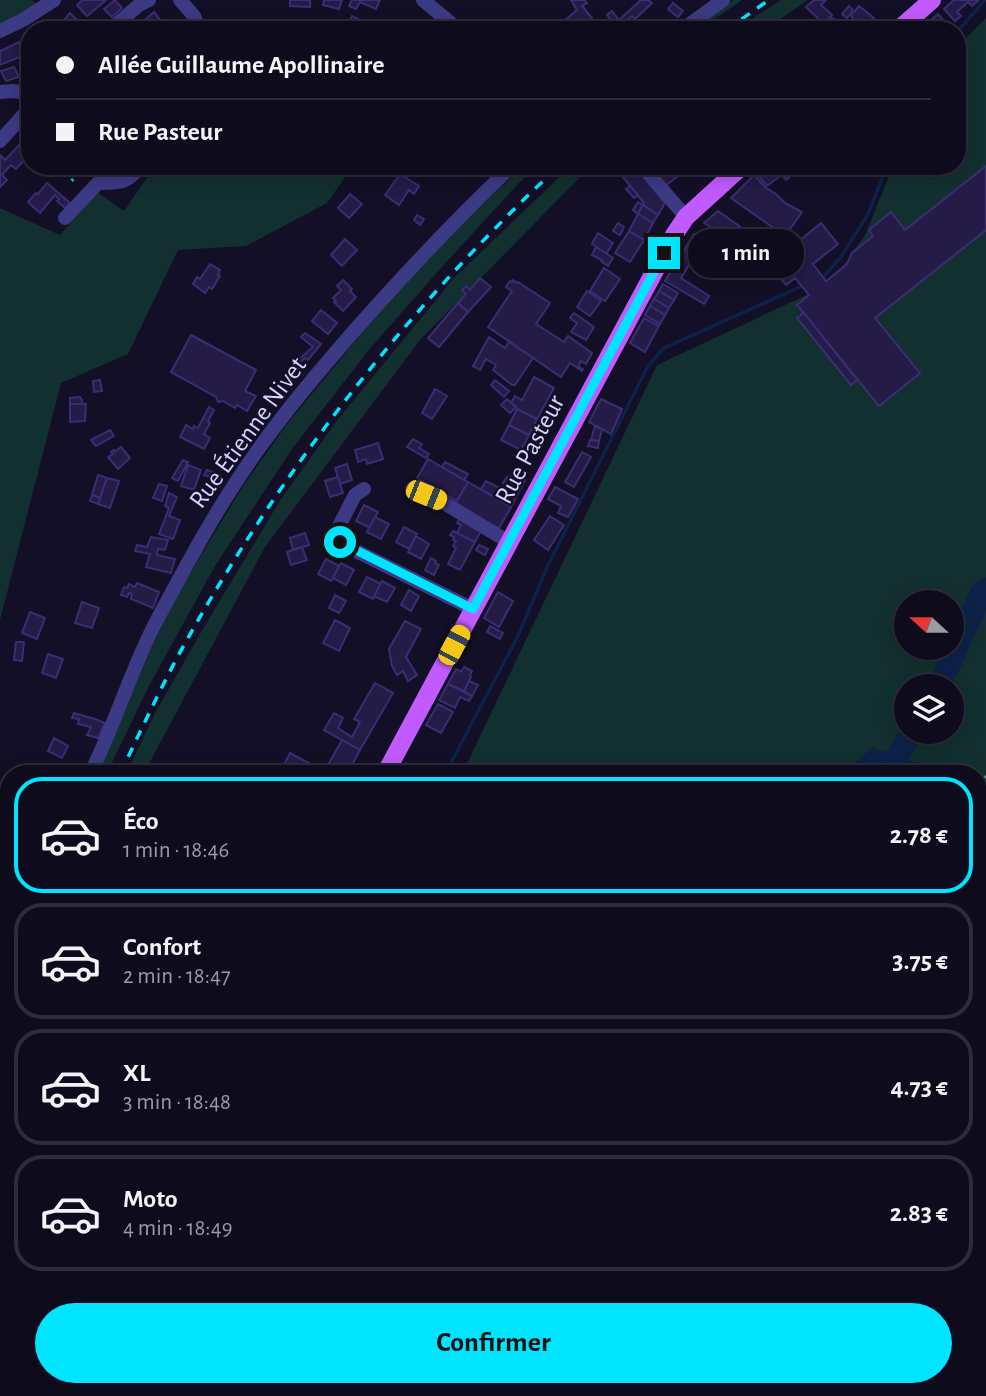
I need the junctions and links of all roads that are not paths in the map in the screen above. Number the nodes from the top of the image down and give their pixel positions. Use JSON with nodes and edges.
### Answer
{"nodes":[{"id":1,"x":54,"y":0,"type":"edge"},
{"id":2,"x":149,"y":0,"type":"edge"},
{"id":3,"x":180,"y":0,"type":"edge"},
{"id":4,"x":423,"y":0,"type":"edge"},
{"id":5,"x":723,"y":0,"type":"edge"},
{"id":6,"x":932,"y":0,"type":"edge"},
{"id":7,"x":120,"y":21,"type":"edge"},
{"id":8,"x":196,"y":21,"type":"edge"},
{"id":9,"x":448,"y":21,"type":"edge"},
{"id":10,"x":694,"y":21,"type":"edge"},
{"id":11,"x":908,"y":21,"type":"edge"},
{"id":12,"x":0,"y":31,"type":"edge"},
{"id":13,"x":0,"y":92,"type":"edge"},
{"id":14,"x":21,"y":92,"type":"edge"},
{"id":15,"x":21,"y":118,"type":"edge"},
{"id":16,"x":0,"y":141,"type":"edge"},
{"id":17,"x":131,"y":175,"type":"edge"},
{"id":18,"x":503,"y":175,"type":"edge"},
{"id":19,"x":650,"y":175,"type":"edge"},
{"id":20,"x":732,"y":175,"type":"edge"},
{"id":21,"x":687,"y":217,"type":"junction"},
{"id":22,"x":65,"y":218,"type":"dead end"},
{"id":23,"x":364,"y":489,"type":"dead end"},
{"id":24,"x":412,"y":489,"type":"dead end"},
{"id":25,"x":509,"y":542,"type":"junction"},
{"id":26,"x":473,"y":609,"type":"junction"},
{"id":27,"x":94,"y":765,"type":"edge"},
{"id":28,"x":390,"y":765,"type":"edge"}],
"edges":[{"from":1,"to":12,"type":"street"},
{"from":2,"to":7,"type":"street"},
{"from":3,"to":8,"type":"street"},
{"from":4,"to":9,"type":"street"},
{"from":5,"to":10,"type":"street"},
{"from":6,"to":11,"type":"main road"},
{"from":13,"to":14,"type":"street"},
{"from":15,"to":16,"type":"street"},
{"from":17,"to":22,"type":"street"},
{"from":18,"to":27,"type":"street","name":"Rue Étienne Nivet"},
{"from":19,"to":21,"type":"street"},
{"from":20,"to":21,"type":"main road","name":"Rue Pasteur"},
{"from":21,"to":25,"type":"main road","name":"Rue Pasteur"},
{"from":23,"to":26,"type":"street"},
{"from":24,"to":25,"type":"street"},
{"from":25,"to":26,"type":"main road","name":"Rue Pasteur"},
{"from":26,"to":28,"type":"main road","name":"Rue Pasteur"}]}
